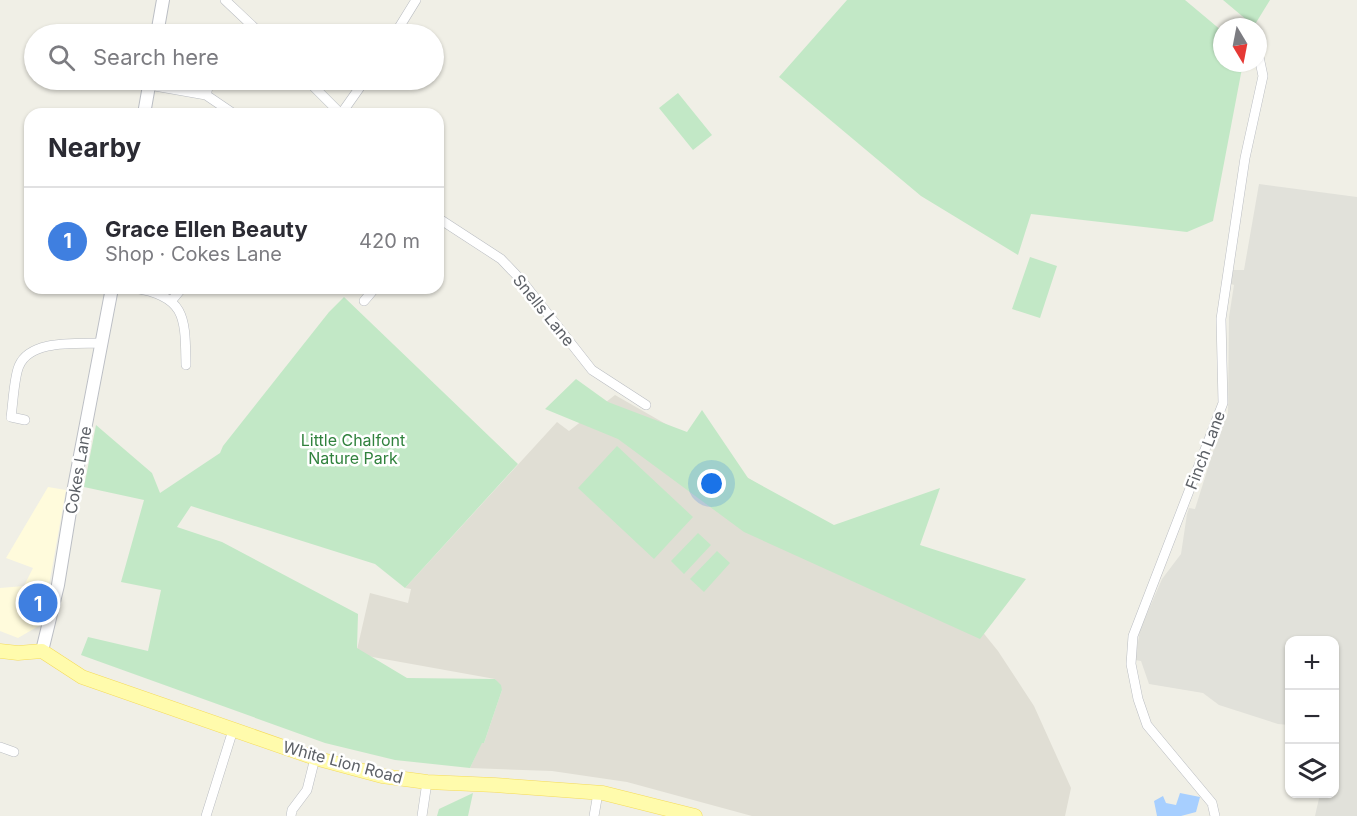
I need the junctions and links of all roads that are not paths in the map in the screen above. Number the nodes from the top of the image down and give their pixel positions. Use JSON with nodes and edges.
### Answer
{"nodes":[{"id":1,"x":163,"y":0,"type":"edge"},
{"id":2,"x":225,"y":0,"type":"edge"},
{"id":3,"x":416,"y":0,"type":"edge"},
{"id":4,"x":159,"y":24,"type":"edge"},
{"id":5,"x":244,"y":24,"type":"edge"},
{"id":6,"x":402,"y":24,"type":"edge"},
{"id":7,"x":1262,"y":72,"type":"edge"},
{"id":8,"x":148,"y":90,"type":"edge"},
{"id":9,"x":187,"y":90,"type":"edge"},
{"id":10,"x":207,"y":90,"type":"edge"},
{"id":11,"x":317,"y":90,"type":"edge"},
{"id":12,"x":358,"y":90,"type":"edge"},
{"id":13,"x":206,"y":94,"type":"junction"},
{"id":14,"x":145,"y":108,"type":"edge"},
{"id":15,"x":226,"y":108,"type":"edge"},
{"id":16,"x":335,"y":108,"type":"edge"},
{"id":17,"x":345,"y":108,"type":"edge"},
{"id":18,"x":444,"y":222,"type":"edge"},
{"id":19,"x":111,"y":294,"type":"edge"},
{"id":20,"x":159,"y":294,"type":"edge"},
{"id":21,"x":177,"y":294,"type":"edge"},
{"id":22,"x":370,"y":294,"type":"edge"},
{"id":23,"x":172,"y":300,"type":"junction"},
{"id":24,"x":364,"y":301,"type":"dead end"},
{"id":25,"x":101,"y":343,"type":"junction"},
{"id":26,"x":186,"y":365,"type":"dead end"},
{"id":27,"x":646,"y":405,"type":"dead end"},
{"id":28,"x":11,"y":417,"type":"junction"},
{"id":29,"x":0,"y":419,"type":"edge"},
{"id":30,"x":25,"y":420,"type":"dead end"},
{"id":31,"x":0,"y":651,"type":"edge"},
{"id":32,"x":42,"y":651,"type":"junction"},
{"id":33,"x":233,"y":730,"type":"junction"},
{"id":34,"x":0,"y":747,"type":"edge"},
{"id":35,"x":14,"y":752,"type":"dead end"},
{"id":36,"x":315,"y":758,"type":"junction"},
{"id":37,"x":427,"y":782,"type":"junction"},
{"id":38,"x":598,"y":793,"type":"junction"},
{"id":39,"x":206,"y":816,"type":"edge"},
{"id":40,"x":291,"y":816,"type":"edge"},
{"id":41,"x":422,"y":816,"type":"edge"},
{"id":42,"x":594,"y":816,"type":"edge"},
{"id":43,"x":695,"y":816,"type":"edge"},
{"id":44,"x":1215,"y":816,"type":"edge"}],
"edges":[{"from":1,"to":4,"type":"main road"},
{"from":2,"to":5,"type":"street"},
{"from":3,"to":6,"type":"street"},
{"from":7,"to":44,"type":"street","name":"Finch Lane"},
{"from":8,"to":14,"type":"main road"},
{"from":9,"to":13,"type":"street"},
{"from":10,"to":13,"type":"street"},
{"from":11,"to":16,"type":"street"},
{"from":12,"to":17,"type":"street"},
{"from":13,"to":15,"type":"street"},
{"from":18,"to":27,"type":"street","name":"Snells Lane"},
{"from":19,"to":25,"type":"main road","name":"Cokes Lane"},
{"from":20,"to":23,"type":"street"},
{"from":21,"to":23,"type":"street"},
{"from":22,"to":24,"type":"street"},
{"from":23,"to":26,"type":"street"},
{"from":25,"to":28,"type":"street"},
{"from":25,"to":32,"type":"main road","name":"Cokes Lane"},
{"from":28,"to":29,"type":"street"},
{"from":28,"to":30,"type":"street"},
{"from":31,"to":32,"type":"main road"},
{"from":32,"to":33,"type":"main road","name":"White Lion Road"},
{"from":33,"to":36,"type":"main road","name":"White Lion Road"},
{"from":33,"to":39,"type":"street"},
{"from":34,"to":35,"type":"street"},
{"from":36,"to":37,"type":"main road","name":"White Lion Road"},
{"from":36,"to":40,"type":"street"},
{"from":37,"to":38,"type":"main road","name":"White Lion Road"},
{"from":37,"to":41,"type":"street"},
{"from":38,"to":42,"type":"street"},
{"from":38,"to":43,"type":"main road","name":"White Lion Road"}]}
